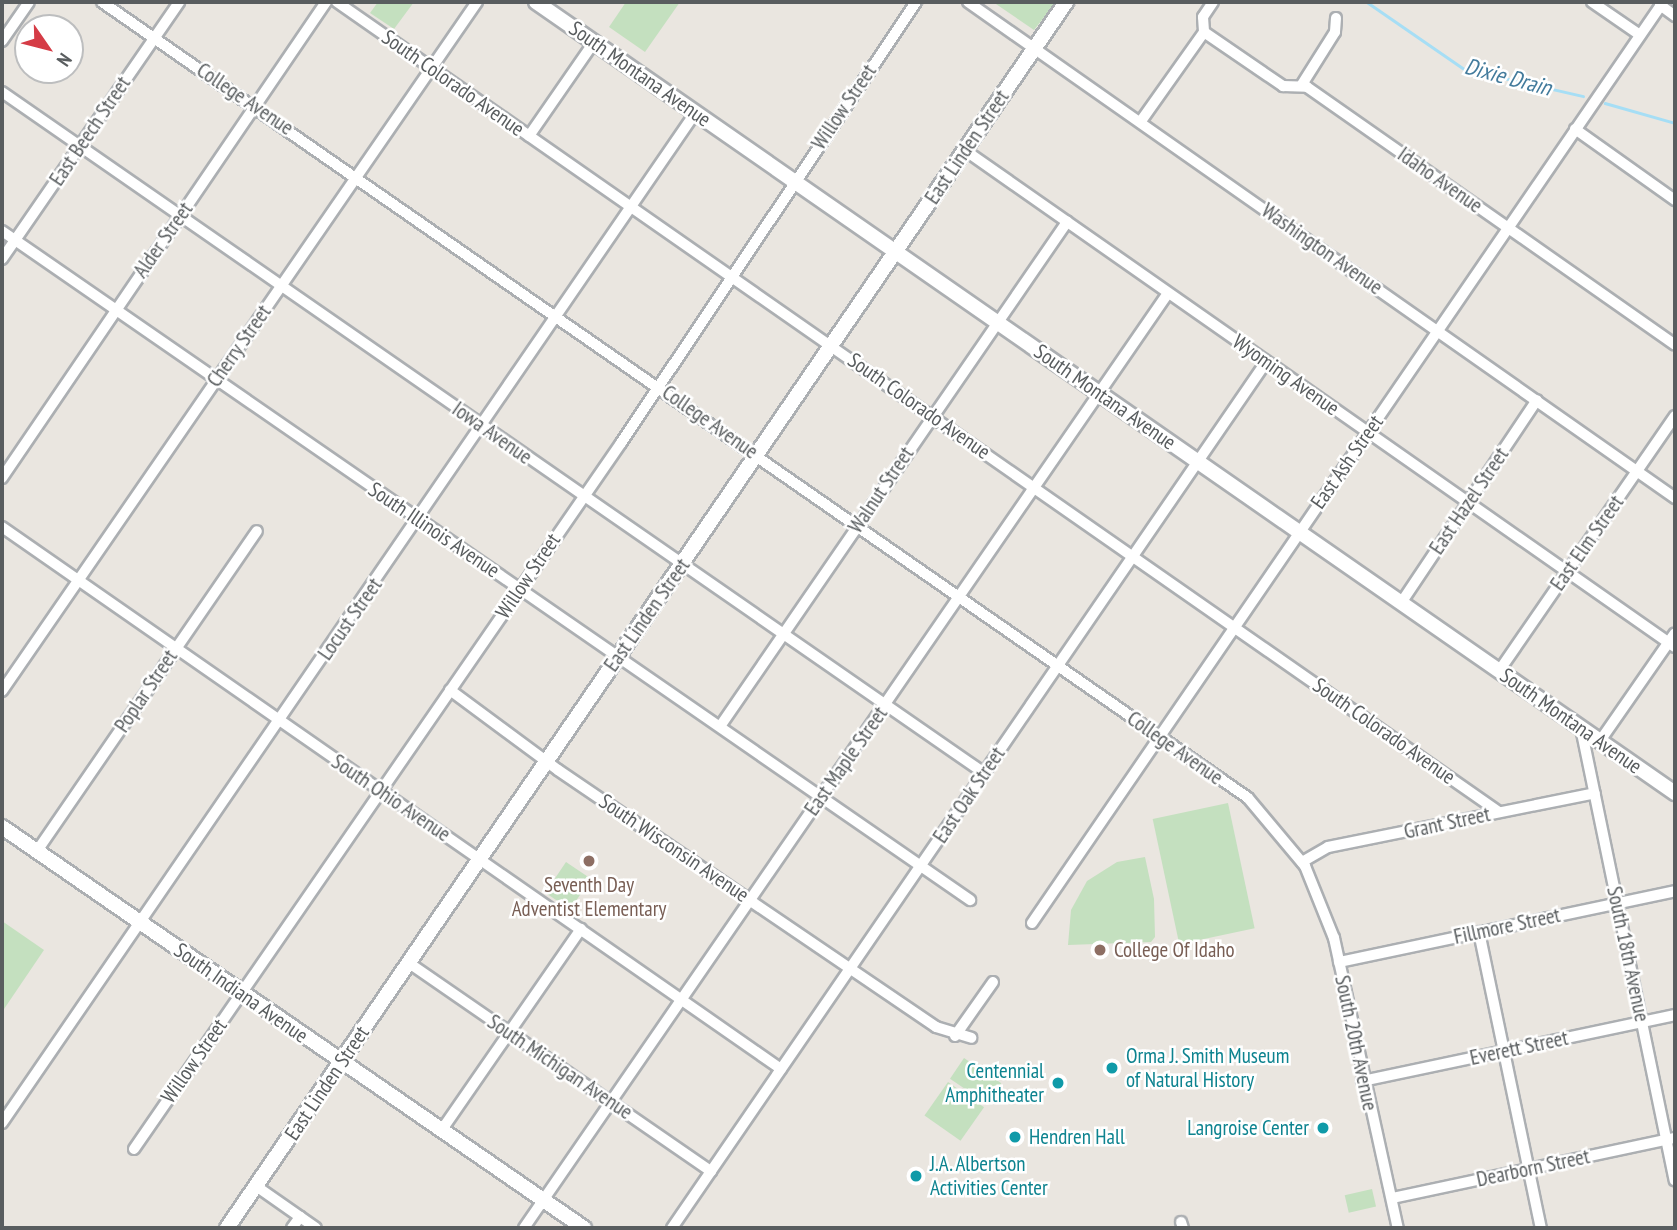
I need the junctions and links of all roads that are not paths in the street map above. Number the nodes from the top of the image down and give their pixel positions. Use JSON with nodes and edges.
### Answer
{"nodes":[{"id":1,"x":29,"y":2,"type":"edge"},
{"id":2,"x":102,"y":2,"type":"edge"},
{"id":3,"x":178,"y":2,"type":"edge"},
{"id":4,"x":326,"y":2,"type":"edge"},
{"id":5,"x":337,"y":2,"type":"edge"},
{"id":6,"x":477,"y":2,"type":"edge"},
{"id":7,"x":916,"y":2,"type":"edge"},
{"id":8,"x":968,"y":2,"type":"edge"},
{"id":9,"x":1066,"y":2,"type":"edge"},
{"id":10,"x":1213,"y":2,"type":"edge"},
{"id":11,"x":1592,"y":2,"type":"edge"},
{"id":12,"x":1662,"y":4,"type":"edge"},
{"id":13,"x":546,"y":5,"type":"edge"},
{"id":14,"x":1675,"y":16,"type":"edge"},
{"id":15,"x":1336,"y":18,"type":"dead end"},
{"id":16,"x":1202,"y":29,"type":"junction"},
{"id":17,"x":1640,"y":35,"type":"junction"},
{"id":18,"x":154,"y":37,"type":"junction"},
{"id":19,"x":2,"y":41,"type":"edge"},
{"id":20,"x":594,"y":42,"type":"junction"},
{"id":21,"x":1035,"y":47,"type":"junction"},
{"id":22,"x":431,"y":68,"type":"junction"},
{"id":23,"x":1301,"y":86,"type":"junction"},
{"id":24,"x":2,"y":92,"type":"edge"},
{"id":25,"x":256,"y":107,"type":"junction"},
{"id":26,"x":695,"y":113,"type":"junction"},
{"id":27,"x":1141,"y":121,"type":"junction"},
{"id":28,"x":1575,"y":129,"type":"junction"},
{"id":29,"x":529,"y":136,"type":"junction"},
{"id":30,"x":80,"y":146,"type":"junction"},
{"id":31,"x":966,"y":151,"type":"junction"},
{"id":32,"x":357,"y":176,"type":"junction"},
{"id":33,"x":794,"y":181,"type":"junction"},
{"id":34,"x":1675,"y":200,"type":"edge"},
{"id":35,"x":632,"y":207,"type":"junction"},
{"id":36,"x":180,"y":216,"type":"junction"},
{"id":37,"x":1067,"y":222,"type":"junction"},
{"id":38,"x":1508,"y":227,"type":"junction"},
{"id":39,"x":2,"y":231,"type":"edge"},
{"id":40,"x":15,"y":240,"type":"junction"},
{"id":41,"x":896,"y":252,"type":"junction"},
{"id":42,"x":2,"y":260,"type":"edge"},
{"id":43,"x":733,"y":277,"type":"junction"},
{"id":44,"x":281,"y":286,"type":"junction"},
{"id":45,"x":1168,"y":293,"type":"junction"},
{"id":46,"x":115,"y":310,"type":"junction"},
{"id":47,"x":558,"y":316,"type":"junction"},
{"id":48,"x":997,"y":322,"type":"junction"},
{"id":49,"x":1437,"y":331,"type":"junction"},
{"id":50,"x":1675,"y":345,"type":"edge"},
{"id":51,"x":832,"y":346,"type":"junction"},
{"id":52,"x":1266,"y":362,"type":"junction"},
{"id":53,"x":216,"y":380,"type":"junction"},
{"id":54,"x":659,"y":386,"type":"junction"},
{"id":55,"x":1099,"y":393,"type":"junction"},
{"id":56,"x":1537,"y":400,"type":"junction"},
{"id":57,"x":932,"y":415,"type":"junction"},
{"id":58,"x":1675,"y":416,"type":"edge"},
{"id":59,"x":482,"y":426,"type":"junction"},
{"id":60,"x":1368,"y":432,"type":"junction"},
{"id":61,"x":757,"y":455,"type":"junction"},
{"id":62,"x":1198,"y":461,"type":"junction"},
{"id":63,"x":1637,"y":471,"type":"junction"},
{"id":64,"x":2,"y":478,"type":"edge"},
{"id":65,"x":1035,"y":487,"type":"junction"},
{"id":66,"x":583,"y":496,"type":"junction"},
{"id":67,"x":1675,"y":498,"type":"edge"},
{"id":68,"x":1469,"y":502,"type":"junction"},
{"id":69,"x":418,"y":520,"type":"junction"},
{"id":70,"x":858,"y":525,"type":"junction"},
{"id":71,"x":2,"y":527,"type":"edge"},
{"id":72,"x":257,"y":531,"type":"dead end"},
{"id":73,"x":1299,"y":532,"type":"junction"},
{"id":74,"x":1133,"y":556,"type":"junction"},
{"id":75,"x":682,"y":565,"type":"junction"},
{"id":76,"x":1567,"y":571,"type":"junction"},
{"id":77,"x":79,"y":580,"type":"junction"},
{"id":78,"x":520,"y":587,"type":"junction"},
{"id":79,"x":960,"y":596,"type":"junction"},
{"id":80,"x":1401,"y":603,"type":"junction"},
{"id":81,"x":1234,"y":626,"type":"junction"},
{"id":82,"x":1675,"y":633,"type":"edge"},
{"id":83,"x":783,"y":636,"type":"junction"},
{"id":84,"x":1672,"y":645,"type":"edge"},
{"id":85,"x":176,"y":648,"type":"junction"},
{"id":86,"x":620,"y":656,"type":"junction"},
{"id":87,"x":1058,"y":666,"type":"junction"},
{"id":88,"x":1499,"y":671,"type":"junction"},
{"id":89,"x":450,"y":690,"type":"junction"},
{"id":90,"x":2,"y":691,"type":"edge"},
{"id":91,"x":884,"y":706,"type":"junction"},
{"id":92,"x":279,"y":721,"type":"junction"},
{"id":93,"x":721,"y":725,"type":"junction"},
{"id":94,"x":1581,"y":727,"type":"junction"},
{"id":95,"x":1158,"y":737,"type":"junction"},
{"id":96,"x":1600,"y":741,"type":"junction"},
{"id":97,"x":547,"y":761,"type":"junction"},
{"id":98,"x":984,"y":774,"type":"junction"},
{"id":99,"x":381,"y":791,"type":"junction"},
{"id":100,"x":1595,"y":793,"type":"junction"},
{"id":101,"x":1675,"y":793,"type":"edge"},
{"id":102,"x":822,"y":796,"type":"junction"},
{"id":103,"x":1499,"y":812,"type":"junction"},
{"id":104,"x":2,"y":827,"type":"edge"},
{"id":105,"x":37,"y":851,"type":"junction"},
{"id":106,"x":480,"y":859,"type":"junction"},
{"id":107,"x":1302,"y":862,"type":"junction"},
{"id":108,"x":921,"y":865,"type":"junction"},
{"id":109,"x":1675,"y":891,"type":"edge"},
{"id":110,"x":751,"y":900,"type":"junction"},
{"id":111,"x":970,"y":900,"type":"dead end"},
{"id":112,"x":1618,"y":903,"type":"junction"},
{"id":113,"x":140,"y":923,"type":"junction"},
{"id":114,"x":1032,"y":923,"type":"dead end"},
{"id":115,"x":580,"y":929,"type":"junction"},
{"id":116,"x":1479,"y":932,"type":"junction"},
{"id":117,"x":1339,"y":962,"type":"junction"},
{"id":118,"x":409,"y":963,"type":"junction"},
{"id":119,"x":850,"y":968,"type":"junction"},
{"id":120,"x":993,"y":982,"type":"dead end"},
{"id":121,"x":241,"y":993,"type":"junction"},
{"id":122,"x":682,"y":1000,"type":"junction"},
{"id":123,"x":1675,"y":1015,"type":"edge"},
{"id":124,"x":1642,"y":1022,"type":"junction"},
{"id":125,"x":508,"y":1031,"type":"junction"},
{"id":126,"x":955,"y":1037,"type":"junction"},
{"id":127,"x":971,"y":1038,"type":"dead end"},
{"id":128,"x":1504,"y":1052,"type":"junction"},
{"id":129,"x":341,"y":1062,"type":"junction"},
{"id":130,"x":781,"y":1069,"type":"junction"},
{"id":131,"x":1362,"y":1081,"type":"junction"},
{"id":132,"x":612,"y":1101,"type":"junction"},
{"id":133,"x":2,"y":1123,"type":"edge"},
{"id":134,"x":441,"y":1131,"type":"junction"},
{"id":135,"x":1671,"y":1139,"type":"edge"},
{"id":136,"x":134,"y":1149,"type":"dead end"},
{"id":137,"x":1529,"y":1169,"type":"junction"},
{"id":138,"x":711,"y":1171,"type":"junction"},
{"id":139,"x":1675,"y":1180,"type":"edge"},
{"id":140,"x":256,"y":1186,"type":"junction"},
{"id":141,"x":1392,"y":1198,"type":"junction"},
{"id":142,"x":543,"y":1200,"type":"junction"},
{"id":143,"x":300,"y":1217,"type":"junction"},
{"id":144,"x":227,"y":1228,"type":"edge"},
{"id":145,"x":292,"y":1228,"type":"edge"},
{"id":146,"x":316,"y":1228,"type":"edge"},
{"id":147,"x":524,"y":1228,"type":"edge"},
{"id":148,"x":584,"y":1228,"type":"edge"},
{"id":149,"x":672,"y":1228,"type":"edge"},
{"id":150,"x":1398,"y":1228,"type":"edge"},
{"id":151,"x":1541,"y":1228,"type":"edge"}],
"edges":[{"from":1,"to":19,"type":"street"},
{"from":2,"to":18,"type":"street","name":"College Avenue"},
{"from":3,"to":18,"type":"street","name":"East Beech Street"},
{"from":4,"to":25,"type":"street","name":"Alder Street"},
{"from":5,"to":22,"type":"street","name":"South Colorado Avenue"},
{"from":6,"to":22,"type":"street","name":"Cherry Street"},
{"from":7,"to":33,"type":"street","name":"Willow Street"},
{"from":8,"to":21,"type":"street","name":"Washington Avenue"},
{"from":9,"to":21,"type":"main road","name":"East Linden Street"},
{"from":10,"to":16,"type":"street"},
{"from":11,"to":17,"type":"street"},
{"from":12,"to":14,"type":"street"},
{"from":12,"to":17,"type":"street","name":"East Ash Street"},
{"from":13,"to":20,"type":"main road","name":"South Montana Avenue"},
{"from":15,"to":23,"type":"street"},
{"from":16,"to":23,"type":"street","name":"Idaho Avenue"},
{"from":16,"to":27,"type":"street"},
{"from":17,"to":28,"type":"street","name":"East Ash Street"},
{"from":18,"to":25,"type":"street","name":"College Avenue"},
{"from":18,"to":30,"type":"street","name":"East Beech Street"},
{"from":20,"to":26,"type":"main road","name":"South Montana Avenue"},
{"from":20,"to":29,"type":"street"},
{"from":21,"to":27,"type":"street","name":"Washington Avenue"},
{"from":21,"to":31,"type":"main road","name":"East Linden Street"},
{"from":22,"to":29,"type":"street","name":"South Colorado Avenue"},
{"from":22,"to":32,"type":"street","name":"Cherry Street"},
{"from":23,"to":38,"type":"street","name":"Idaho Avenue"},
{"from":24,"to":30,"type":"street","name":"Iowa Avenue"},
{"from":25,"to":32,"type":"street","name":"College Avenue"},
{"from":25,"to":36,"type":"street","name":"Alder Street"},
{"from":26,"to":33,"type":"main road","name":"South Montana Avenue"},
{"from":26,"to":35,"type":"street","name":"Locust Street"},
{"from":27,"to":49,"type":"street","name":"Washington Avenue"},
{"from":28,"to":34,"type":"street"},
{"from":28,"to":38,"type":"street","name":"East Ash Street"},
{"from":29,"to":35,"type":"street","name":"South Colorado Avenue"},
{"from":30,"to":36,"type":"street","name":"Iowa Avenue"},
{"from":30,"to":40,"type":"street","name":"East Beech Street"},
{"from":31,"to":37,"type":"street","name":"Wyoming Avenue"},
{"from":31,"to":41,"type":"main road","name":"East Linden Street"},
{"from":32,"to":44,"type":"street","name":"Cherry Street"},
{"from":32,"to":47,"type":"street","name":"College Avenue"},
{"from":33,"to":41,"type":"main road","name":"South Montana Avenue"},
{"from":33,"to":43,"type":"street","name":"Willow Street"},
{"from":35,"to":43,"type":"street","name":"South Colorado Avenue"},
{"from":35,"to":47,"type":"street","name":"Locust Street"},
{"from":36,"to":44,"type":"street","name":"Iowa Avenue"},
{"from":36,"to":46,"type":"street","name":"Alder Street"},
{"from":37,"to":45,"type":"street","name":"Wyoming Avenue"},
{"from":37,"to":48,"type":"street","name":"Walnut Street"},
{"from":38,"to":49,"type":"street","name":"East Ash Street"},
{"from":38,"to":50,"type":"street","name":"Idaho Avenue"},
{"from":39,"to":40,"type":"street","name":"South Illinois Avenue"},
{"from":40,"to":42,"type":"street","name":"East Beech Street"},
{"from":40,"to":46,"type":"street","name":"South Illinois Avenue"},
{"from":41,"to":48,"type":"main road","name":"South Montana Avenue"},
{"from":41,"to":51,"type":"main road","name":"East Linden Street"},
{"from":43,"to":51,"type":"street","name":"South Colorado Avenue"},
{"from":43,"to":54,"type":"street","name":"Willow Street"},
{"from":44,"to":53,"type":"street","name":"Cherry Street"},
{"from":44,"to":59,"type":"street","name":"Iowa Avenue"},
{"from":45,"to":52,"type":"street","name":"Wyoming Avenue"},
{"from":45,"to":55,"type":"street","name":"East Maple Street"},
{"from":46,"to":53,"type":"street","name":"South Illinois Avenue"},
{"from":46,"to":64,"type":"street","name":"Alder Street"},
{"from":47,"to":54,"type":"street","name":"College Avenue"},
{"from":47,"to":59,"type":"street","name":"Locust Street"},
{"from":48,"to":55,"type":"main road","name":"South Montana Avenue"},
{"from":48,"to":57,"type":"street","name":"Walnut Street"},
{"from":49,"to":56,"type":"street","name":"Washington Avenue"},
{"from":49,"to":60,"type":"street","name":"East Ash Street"},
{"from":51,"to":57,"type":"street","name":"South Colorado Avenue"},
{"from":51,"to":61,"type":"main road","name":"East Linden Street"},
{"from":52,"to":60,"type":"street","name":"Wyoming Avenue"},
{"from":52,"to":62,"type":"street","name":"East Oak Street"},
{"from":53,"to":69,"type":"street","name":"South Illinois Avenue"},
{"from":53,"to":77,"type":"street","name":"Cherry Street"},
{"from":54,"to":61,"type":"street","name":"College Avenue"},
{"from":54,"to":66,"type":"street","name":"Willow Street"},
{"from":55,"to":62,"type":"main road","name":"South Montana Avenue"},
{"from":55,"to":65,"type":"street","name":"East Maple Street"},
{"from":56,"to":63,"type":"street","name":"Washington Avenue"},
{"from":56,"to":68,"type":"street","name":"East Hazel Street"},
{"from":57,"to":65,"type":"street","name":"South Colorado Avenue"},
{"from":57,"to":70,"type":"street","name":"Walnut Street"},
{"from":58,"to":63,"type":"street","name":"East Elm Street"},
{"from":59,"to":66,"type":"street","name":"Iowa Avenue"},
{"from":59,"to":69,"type":"street","name":"Locust Street"},
{"from":60,"to":68,"type":"street","name":"Wyoming Avenue"},
{"from":60,"to":73,"type":"street","name":"East Ash Street"},
{"from":61,"to":70,"type":"street","name":"College Avenue"},
{"from":61,"to":75,"type":"main road","name":"East Linden Street"},
{"from":62,"to":73,"type":"main road","name":"South Montana Avenue"},
{"from":62,"to":74,"type":"street","name":"East Oak Street"},
{"from":63,"to":67,"type":"street","name":"Washington Avenue"},
{"from":63,"to":76,"type":"street","name":"East Elm Street"},
{"from":65,"to":74,"type":"street","name":"South Colorado Avenue"},
{"from":65,"to":79,"type":"street","name":"East Maple Street"},
{"from":66,"to":75,"type":"street","name":"Iowa Avenue"},
{"from":66,"to":78,"type":"street","name":"Willow Street"},
{"from":68,"to":76,"type":"street","name":"Wyoming Avenue"},
{"from":68,"to":80,"type":"street","name":"East Hazel Street"},
{"from":69,"to":78,"type":"street","name":"South Illinois Avenue"},
{"from":69,"to":92,"type":"street","name":"Locust Street"},
{"from":70,"to":79,"type":"street","name":"College Avenue"},
{"from":70,"to":83,"type":"street","name":"Walnut Street"},
{"from":71,"to":77,"type":"street","name":"South Ohio Avenue"},
{"from":72,"to":85,"type":"street","name":"Poplar Street"},
{"from":73,"to":80,"type":"main road","name":"South Montana Avenue"},
{"from":73,"to":81,"type":"street","name":"East Ash Street"},
{"from":74,"to":81,"type":"street","name":"South Colorado Avenue"},
{"from":74,"to":87,"type":"street","name":"East Oak Street"},
{"from":75,"to":83,"type":"street","name":"Iowa Avenue"},
{"from":75,"to":86,"type":"main road","name":"East Linden Street"},
{"from":76,"to":84,"type":"street","name":"Wyoming Avenue"},
{"from":76,"to":88,"type":"street","name":"East Elm Street"},
{"from":77,"to":85,"type":"street","name":"South Ohio Avenue"},
{"from":77,"to":90,"type":"street","name":"Cherry Street"},
{"from":78,"to":86,"type":"street","name":"South Illinois Avenue"},
{"from":78,"to":89,"type":"street","name":"Willow Street"},
{"from":79,"to":87,"type":"street","name":"College Avenue"},
{"from":79,"to":91,"type":"street","name":"East Maple Street"},
{"from":80,"to":88,"type":"main road","name":"South Montana Avenue"},
{"from":81,"to":95,"type":"street","name":"East Ash Street"},
{"from":81,"to":103,"type":"street","name":"South Colorado Avenue"},
{"from":82,"to":84,"type":"street"},
{"from":83,"to":91,"type":"street","name":"Iowa Avenue"},
{"from":83,"to":93,"type":"street","name":"Walnut Street"},
{"from":84,"to":96,"type":"street"},
{"from":85,"to":92,"type":"street","name":"South Ohio Avenue"},
{"from":85,"to":105,"type":"street","name":"Poplar Street"},
{"from":86,"to":93,"type":"street","name":"South Illinois Avenue"},
{"from":86,"to":97,"type":"main road","name":"East Linden Street"},
{"from":87,"to":95,"type":"street","name":"College Avenue"},
{"from":87,"to":98,"type":"street","name":"East Oak Street"},
{"from":88,"to":94,"type":"main road","name":"South Montana Avenue"},
{"from":89,"to":97,"type":"street","name":"South Wisconsin Avenue"},
{"from":89,"to":99,"type":"street","name":"Willow Street"},
{"from":91,"to":98,"type":"street","name":"Iowa Avenue"},
{"from":91,"to":102,"type":"street","name":"East Maple Street"},
{"from":92,"to":99,"type":"street","name":"South Ohio Avenue"},
{"from":92,"to":113,"type":"street","name":"Locust Street"},
{"from":93,"to":102,"type":"street","name":"South Illinois Avenue"},
{"from":94,"to":96,"type":"main road","name":"South Montana Avenue"},
{"from":94,"to":100,"type":"street","name":"South 18th Avenue"},
{"from":95,"to":107,"type":"street","name":"College Avenue"},
{"from":95,"to":114,"type":"street","name":"East Ash Street"},
{"from":96,"to":101,"type":"main road","name":"South Montana Avenue"},
{"from":97,"to":106,"type":"main road","name":"East Linden Street"},
{"from":97,"to":110,"type":"street","name":"South Wisconsin Avenue"},
{"from":98,"to":108,"type":"street","name":"East Oak Street"},
{"from":99,"to":106,"type":"street","name":"South Ohio Avenue"},
{"from":99,"to":121,"type":"street","name":"Willow Street"},
{"from":100,"to":103,"type":"street","name":"Grant Street"},
{"from":100,"to":112,"type":"street","name":"South 18th Avenue"},
{"from":102,"to":108,"type":"street","name":"South Illinois Avenue"},
{"from":102,"to":110,"type":"street","name":"East Maple Street"},
{"from":103,"to":107,"type":"street","name":"Grant Street"},
{"from":104,"to":105,"type":"main road","name":"South Indiana Avenue"},
{"from":105,"to":113,"type":"main road","name":"South Indiana Avenue"},
{"from":106,"to":115,"type":"street","name":"South Ohio Avenue"},
{"from":106,"to":118,"type":"main road","name":"East Linden Street"},
{"from":107,"to":117,"type":"street","name":"South 20th Avenue"},
{"from":108,"to":111,"type":"street","name":"South Illinois Avenue"},
{"from":108,"to":119,"type":"street","name":"East Oak Street"},
{"from":109,"to":112,"type":"street","name":"Fillmore Street"},
{"from":110,"to":119,"type":"street","name":"South Wisconsin Avenue"},
{"from":110,"to":122,"type":"street","name":"East Maple Street"},
{"from":112,"to":116,"type":"street","name":"Fillmore Street"},
{"from":112,"to":124,"type":"street","name":"South 18th Avenue"},
{"from":113,"to":121,"type":"main road","name":"South Indiana Avenue"},
{"from":113,"to":133,"type":"street","name":"Locust Street"},
{"from":115,"to":122,"type":"street","name":"South Ohio Avenue"},
{"from":115,"to":125,"type":"street"},
{"from":116,"to":117,"type":"street","name":"Fillmore Street"},
{"from":116,"to":128,"type":"street"},
{"from":117,"to":131,"type":"street","name":"South 20th Avenue"},
{"from":118,"to":125,"type":"street","name":"South Michigan Avenue"},
{"from":118,"to":129,"type":"main road","name":"East Linden Street"},
{"from":119,"to":126,"type":"street","name":"South Wisconsin Avenue"},
{"from":119,"to":130,"type":"street","name":"East Oak Street"},
{"from":120,"to":126,"type":"street"},
{"from":121,"to":129,"type":"main road","name":"South Indiana Avenue"},
{"from":121,"to":136,"type":"street","name":"Willow Street"},
{"from":122,"to":130,"type":"street","name":"South Ohio Avenue"},
{"from":122,"to":132,"type":"street","name":"East Maple Street"},
{"from":123,"to":124,"type":"street","name":"Everett Street"},
{"from":124,"to":128,"type":"street","name":"Everett Street"},
{"from":124,"to":135,"type":"street","name":"South 18th Avenue"},
{"from":125,"to":132,"type":"street","name":"South Michigan Avenue"},
{"from":125,"to":134,"type":"street"},
{"from":126,"to":127,"type":"street"},
{"from":128,"to":131,"type":"street","name":"Everett Street"},
{"from":128,"to":137,"type":"street"},
{"from":129,"to":134,"type":"main road","name":"South Indiana Avenue"},
{"from":129,"to":140,"type":"main road","name":"East Linden Street"},
{"from":130,"to":138,"type":"street","name":"East Oak Street"},
{"from":131,"to":141,"type":"street","name":"South 20th Avenue"},
{"from":132,"to":138,"type":"street","name":"South Michigan Avenue"},
{"from":132,"to":142,"type":"street","name":"East Maple Street"},
{"from":134,"to":142,"type":"main road","name":"South Indiana Avenue"},
{"from":135,"to":137,"type":"street","name":"Dearborn Street"},
{"from":135,"to":139,"type":"street","name":"South 18th Avenue"},
{"from":137,"to":141,"type":"street","name":"Dearborn Street"},
{"from":137,"to":151,"type":"street"},
{"from":138,"to":149,"type":"street","name":"East Oak Street"},
{"from":140,"to":143,"type":"street"},
{"from":140,"to":144,"type":"main road","name":"East Linden Street"},
{"from":141,"to":150,"type":"street","name":"South 20th Avenue"},
{"from":142,"to":147,"type":"street","name":"East Maple Street"},
{"from":142,"to":148,"type":"main road","name":"South Indiana Avenue"},
{"from":143,"to":145,"type":"street"},
{"from":143,"to":146,"type":"street"}]}
